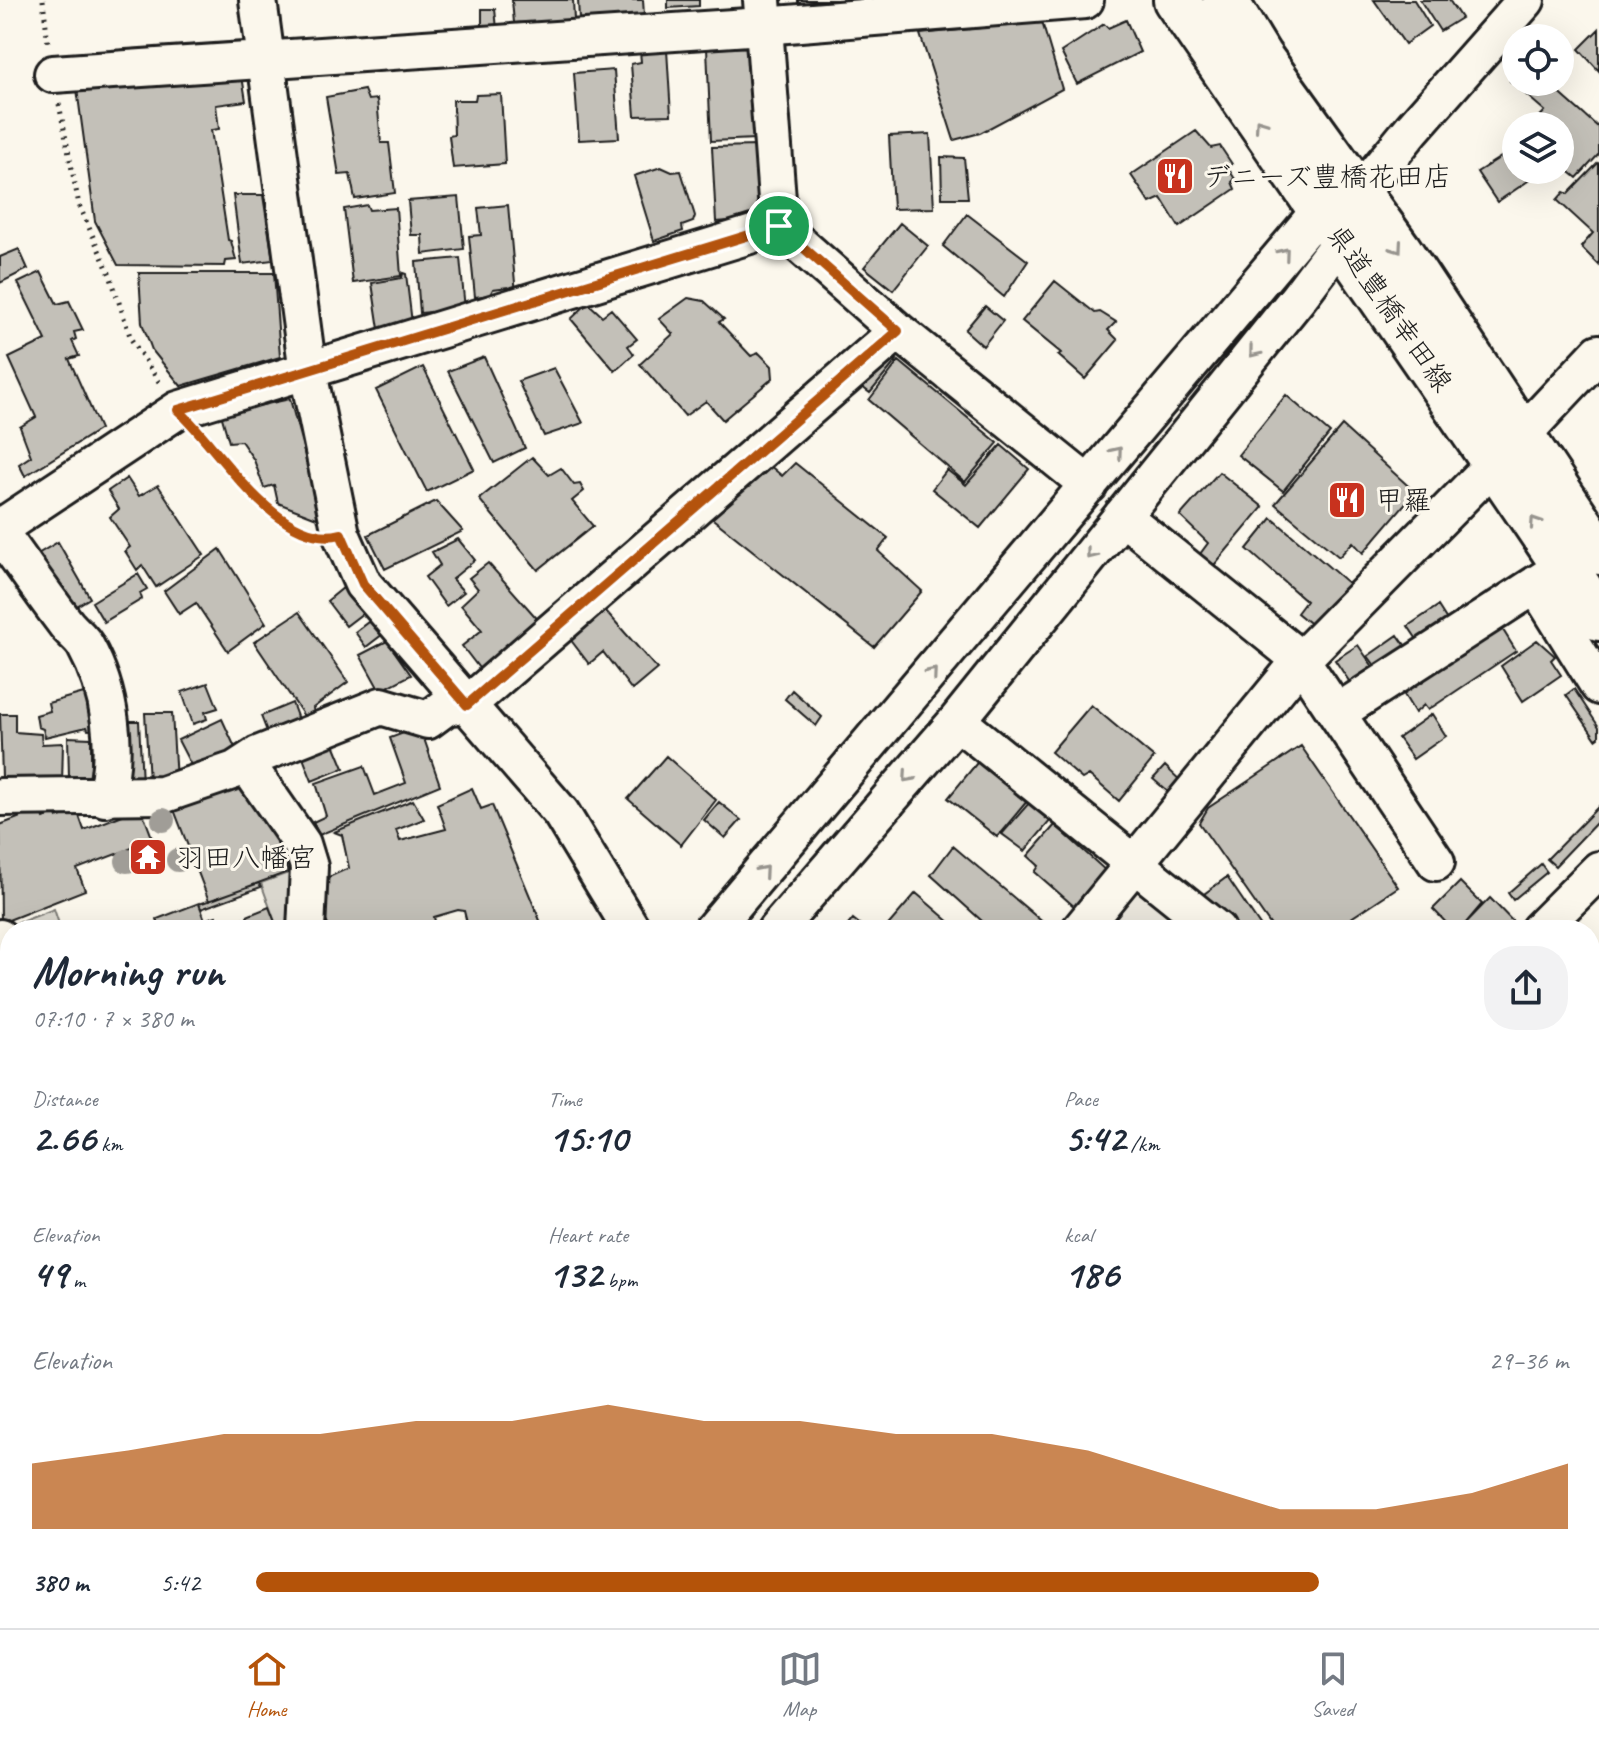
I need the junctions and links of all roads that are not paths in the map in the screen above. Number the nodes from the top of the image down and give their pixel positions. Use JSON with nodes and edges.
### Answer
{"nodes":[{"id":1,"x":258,"y":0,"type":"edge"},
{"id":2,"x":1085,"y":0,"type":"edge"},
{"id":3,"x":1176,"y":0,"type":"edge"},
{"id":4,"x":1225,"y":0,"type":"edge"},
{"id":5,"x":1526,"y":0,"type":"edge"},
{"id":6,"x":763,"y":13,"type":"edge"},
{"id":7,"x":266,"y":59,"type":"junction"},
{"id":8,"x":53,"y":74,"type":"road end"},
{"id":9,"x":1341,"y":214,"type":"junction"},
{"id":10,"x":779,"y":226,"type":"junction"},
{"id":11,"x":898,"y":331,"type":"junction"},
{"id":12,"x":1599,"y":353,"type":"edge"},
{"id":13,"x":308,"y":372,"type":"junction"},
{"id":14,"x":1509,"y":448,"type":"junction"},
{"id":15,"x":1089,"y":485,"type":"junction"},
{"id":16,"x":1122,"y":516,"type":"junction"},
{"id":17,"x":0,"y":531,"type":"edge"},
{"id":18,"x":1579,"y":560,"type":"edge"},
{"id":19,"x":1599,"y":618,"type":"edge"},
{"id":20,"x":1301,"y":660,"type":"junction"},
{"id":21,"x":1599,"y":686,"type":"edge"},
{"id":22,"x":467,"y":705,"type":"junction"},
{"id":23,"x":1337,"y":713,"type":"junction"},
{"id":24,"x":957,"y":721,"type":"junction"},
{"id":25,"x":246,"y":763,"type":"junction"},
{"id":26,"x":0,"y":797,"type":"edge"},
{"id":27,"x":105,"y":798,"type":"junction"},
{"id":28,"x":1135,"y":862,"type":"junction"},
{"id":29,"x":1436,"y":862,"type":"dead end"},
{"id":30,"x":1599,"y":870,"type":"edge"},
{"id":31,"x":306,"y":920,"type":"edge"},
{"id":32,"x":626,"y":920,"type":"edge"},
{"id":33,"x":720,"y":920,"type":"edge"},
{"id":34,"x":785,"y":920,"type":"edge"},
{"id":35,"x":1088,"y":920,"type":"edge"},
{"id":36,"x":1205,"y":920,"type":"edge"},
{"id":37,"x":1549,"y":920,"type":"edge"}],
"edges":[{"from":1,"to":7,"type":"street"},
{"from":2,"to":6,"type":"street"},
{"from":9,"to":3,"type":"main road","name":"県道豊橋幸田線","one_way":true},
{"from":4,"to":9,"type":"main road","name":"県道豊橋幸田線"},
{"from":5,"to":9,"type":"street"},
{"from":6,"to":7,"type":"street"},
{"from":6,"to":10,"type":"street"},
{"from":7,"to":8,"type":"street"},
{"from":7,"to":13,"type":"street"},
{"from":9,"to":14,"type":"main road","name":"県道豊橋幸田線"},
{"from":15,"to":9,"type":"street","one_way":true},
{"from":9,"to":16,"type":"street","one_way":true},
{"from":10,"to":11,"type":"street"},
{"from":10,"to":13,"type":"street"},
{"from":11,"to":15,"type":"street"},
{"from":11,"to":22,"type":"street"},
{"from":12,"to":14,"type":"street"},
{"from":13,"to":17,"type":"street"},
{"from":13,"to":22,"type":"street"},
{"from":14,"to":18,"type":"main road","name":"県道豊橋幸田線"},
{"from":14,"to":20,"type":"street"},
{"from":33,"to":15,"type":"street","one_way":true},
{"from":16,"to":20,"type":"street"},
{"from":16,"to":24,"type":"street","one_way":true},
{"from":17,"to":27,"type":"street"},
{"from":18,"to":19,"type":"main road","name":"県道豊橋幸田線"},
{"from":18,"to":21,"type":"street"},
{"from":18,"to":23,"type":"street"},
{"from":20,"to":23,"type":"street"},
{"from":20,"to":28,"type":"street"},
{"from":22,"to":25,"type":"street"},
{"from":22,"to":32,"type":"street"},
{"from":23,"to":29,"type":"street"},
{"from":24,"to":28,"type":"street"},
{"from":24,"to":34,"type":"street","one_way":true},
{"from":25,"to":27,"type":"street"},
{"from":25,"to":31,"type":"street"},
{"from":26,"to":27,"type":"street"},
{"from":28,"to":35,"type":"street"},
{"from":28,"to":36,"type":"street"},
{"from":30,"to":37,"type":"street"}]}
